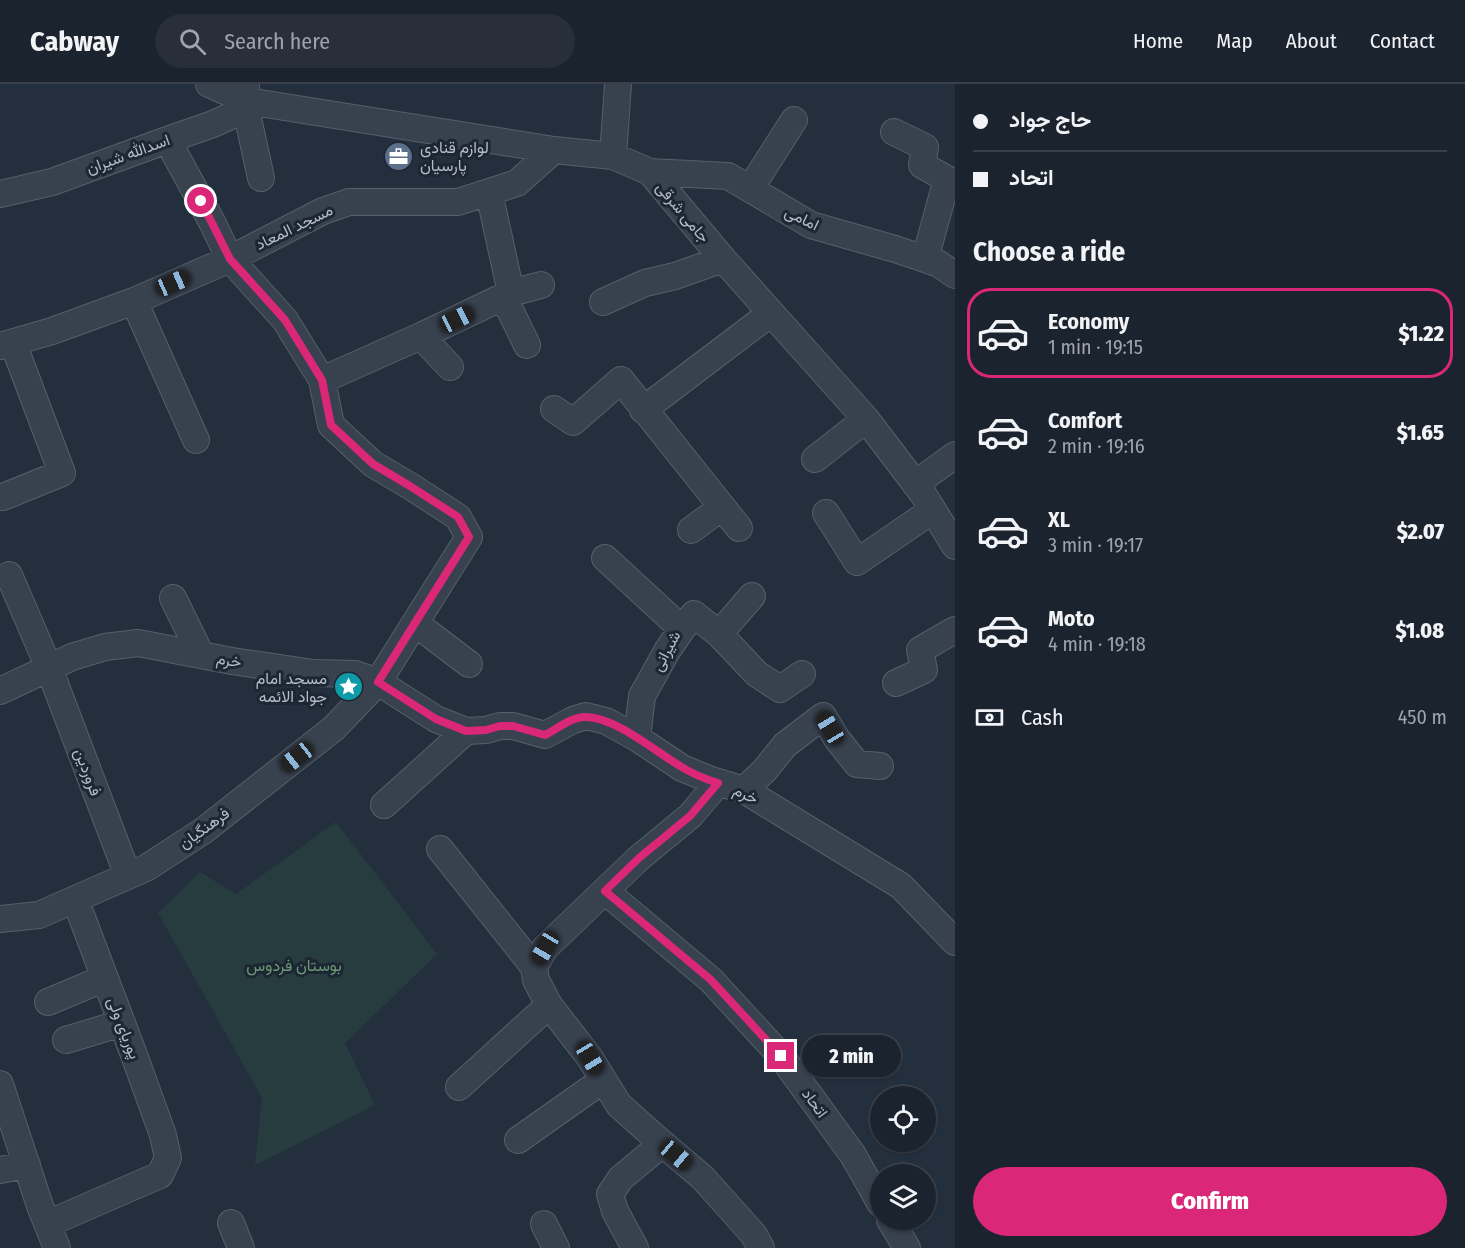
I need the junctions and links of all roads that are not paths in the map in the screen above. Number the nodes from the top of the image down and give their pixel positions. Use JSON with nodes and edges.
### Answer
{"nodes":[{"id":1,"x":209,"y":84,"type":"edge"},
{"id":2,"x":618,"y":84,"type":"edge"},
{"id":3,"x":246,"y":98,"type":"edge"},
{"id":4,"x":794,"y":120,"type":"dead end"},
{"id":5,"x":894,"y":132,"type":"dead end"},
{"id":6,"x":170,"y":139,"type":"junction"},
{"id":7,"x":554,"y":150,"type":"junction"},
{"id":8,"x":613,"y":156,"type":"junction"},
{"id":9,"x":650,"y":172,"type":"junction"},
{"id":10,"x":261,"y":178,"type":"dead end"},
{"id":11,"x":750,"y":189,"type":"junction"},
{"id":12,"x":489,"y":192,"type":"junction"},
{"id":13,"x":0,"y":194,"type":"edge"},
{"id":14,"x":230,"y":259,"type":"junction"},
{"id":15,"x":723,"y":259,"type":"junction"},
{"id":16,"x":924,"y":259,"type":"junction"},
{"id":17,"x":955,"y":275,"type":"edge"},
{"id":18,"x":541,"y":285,"type":"dead end"},
{"id":19,"x":511,"y":292,"type":"junction"},
{"id":20,"x":134,"y":301,"type":"junction"},
{"id":21,"x":603,"y":302,"type":"dead end"},
{"id":22,"x":771,"y":313,"type":"junction"},
{"id":23,"x":421,"y":336,"type":"junction"},
{"id":24,"x":6,"y":344,"type":"edge"},
{"id":25,"x":527,"y":345,"type":"dead end"},
{"id":26,"x":450,"y":367,"type":"dead end"},
{"id":27,"x":322,"y":380,"type":"junction"},
{"id":28,"x":554,"y":409,"type":"dead end"},
{"id":29,"x":643,"y":410,"type":"junction"},
{"id":30,"x":866,"y":419,"type":"junction"},
{"id":31,"x":195,"y":440,"type":"dead end"},
{"id":32,"x":955,"y":456,"type":"edge"},
{"id":33,"x":815,"y":459,"type":"dead end"},
{"id":34,"x":915,"y":484,"type":"junction"},
{"id":35,"x":3,"y":497,"type":"dead end"},
{"id":36,"x":722,"y":507,"type":"junction"},
{"id":37,"x":933,"y":510,"type":"junction"},
{"id":38,"x":826,"y":513,"type":"dead end"},
{"id":39,"x":739,"y":528,"type":"dead end"},
{"id":40,"x":691,"y":530,"type":"dead end"},
{"id":41,"x":955,"y":546,"type":"edge"},
{"id":42,"x":605,"y":558,"type":"dead end"},
{"id":43,"x":9,"y":574,"type":"dead end"},
{"id":44,"x":752,"y":596,"type":"dead end"},
{"id":45,"x":173,"y":598,"type":"dead end"},
{"id":46,"x":415,"y":622,"type":"junction"},
{"id":47,"x":682,"y":629,"type":"junction"},
{"id":48,"x":955,"y":630,"type":"edge"},
{"id":49,"x":719,"y":634,"type":"junction"},
{"id":50,"x":201,"y":655,"type":"junction"},
{"id":51,"x":469,"y":664,"type":"dead end"},
{"id":52,"x":49,"y":668,"type":"junction"},
{"id":53,"x":802,"y":674,"type":"dead end"},
{"id":54,"x":378,"y":682,"type":"junction"},
{"id":55,"x":896,"y":683,"type":"dead end"},
{"id":56,"x":0,"y":691,"type":"edge"},
{"id":57,"x":466,"y":731,"type":"junction"},
{"id":58,"x":637,"y":738,"type":"junction"},
{"id":59,"x":880,"y":766,"type":"dead end"},
{"id":60,"x":718,"y":783,"type":"junction"},
{"id":61,"x":744,"y":790,"type":"junction"},
{"id":62,"x":384,"y":805,"type":"dead end"},
{"id":63,"x":440,"y":849,"type":"dead end"},
{"id":64,"x":128,"y":876,"type":"junction"},
{"id":65,"x":605,"y":891,"type":"junction"},
{"id":66,"x":75,"y":899,"type":"junction"},
{"id":67,"x":0,"y":919,"type":"edge"},
{"id":68,"x":955,"y":942,"type":"edge"},
{"id":69,"x":534,"y":968,"type":"junction"},
{"id":70,"x":105,"y":978,"type":"junction"},
{"id":71,"x":48,"y":1002,"type":"dead end"},
{"id":72,"x":549,"y":1005,"type":"junction"},
{"id":73,"x":122,"y":1023,"type":"junction"},
{"id":74,"x":66,"y":1040,"type":"dead end"},
{"id":75,"x":603,"y":1080,"type":"junction"},
{"id":76,"x":0,"y":1084,"type":"edge"},
{"id":77,"x":459,"y":1088,"type":"dead end"},
{"id":78,"x":518,"y":1140,"type":"dead end"},
{"id":79,"x":662,"y":1144,"type":"junction"},
{"id":80,"x":27,"y":1165,"type":"junction"},
{"id":81,"x":0,"y":1170,"type":"edge"},
{"id":82,"x":870,"y":1185,"type":"edge"},
{"id":83,"x":231,"y":1223,"type":"dead end"},
{"id":84,"x":47,"y":1224,"type":"junction"},
{"id":85,"x":544,"y":1224,"type":"dead end"},
{"id":86,"x":896,"y":1230,"type":"edge"},
{"id":87,"x":57,"y":1248,"type":"edge"},
{"id":88,"x":241,"y":1248,"type":"edge"},
{"id":89,"x":556,"y":1248,"type":"edge"},
{"id":90,"x":635,"y":1248,"type":"edge"},
{"id":91,"x":761,"y":1248,"type":"edge"},
{"id":92,"x":907,"y":1248,"type":"edge"}],
"edges":[{"from":1,"to":3,"type":"street","name":"جامی شرقی"},
{"from":2,"to":8,"type":"street"},
{"from":3,"to":6,"type":"street","name":"اسدالله شیران"},
{"from":3,"to":7,"type":"street","name":"جامی شرقی"},
{"from":3,"to":10,"type":"street"},
{"from":4,"to":11,"type":"street"},
{"from":5,"to":16,"type":"street"},
{"from":6,"to":13,"type":"street","name":"اسدالله شیران"},
{"from":6,"to":14,"type":"street"},
{"from":7,"to":8,"type":"street","name":"جامی شرقی"},
{"from":7,"to":12,"type":"street","name":"مسجد المعاد"},
{"from":8,"to":9,"type":"street","name":"جامی شرقی"},
{"from":9,"to":11,"type":"street","name":"امامی"},
{"from":9,"to":15,"type":"street","name":"جامی شرقی"},
{"from":11,"to":16,"type":"street","name":"امامی"},
{"from":12,"to":14,"type":"street","name":"مسجد المعاد"},
{"from":12,"to":19,"type":"street"},
{"from":14,"to":20,"type":"street","name":"مسجد المعاد"},
{"from":14,"to":27,"type":"street"},
{"from":15,"to":21,"type":"street"},
{"from":15,"to":22,"type":"street","name":"جامی شرقی"},
{"from":16,"to":17,"type":"street","name":"امامی"},
{"from":18,"to":19,"type":"street"},
{"from":19,"to":23,"type":"street"},
{"from":19,"to":25,"type":"street"},
{"from":20,"to":24,"type":"street","name":"مسجد المعاد"},
{"from":20,"to":31,"type":"street"},
{"from":22,"to":29,"type":"street"},
{"from":22,"to":30,"type":"street","name":"جامی شرقی"},
{"from":23,"to":26,"type":"street"},
{"from":23,"to":27,"type":"street"},
{"from":24,"to":35,"type":"street"},
{"from":27,"to":46,"type":"street","name":"فرهنگیان"},
{"from":28,"to":29,"type":"street"},
{"from":29,"to":36,"type":"street"},
{"from":30,"to":33,"type":"street"},
{"from":30,"to":34,"type":"street","name":"جامی شرقی"},
{"from":32,"to":34,"type":"street"},
{"from":34,"to":37,"type":"street","name":"جامی شرقی"},
{"from":36,"to":39,"type":"street"},
{"from":36,"to":40,"type":"street"},
{"from":37,"to":38,"type":"street"},
{"from":37,"to":41,"type":"street","name":"جامی شرقی"},
{"from":42,"to":47,"type":"street","name":"شیرانی"},
{"from":43,"to":52,"type":"street","name":"فروردین"},
{"from":44,"to":49,"type":"street"},
{"from":45,"to":50,"type":"street"},
{"from":46,"to":51,"type":"street"},
{"from":46,"to":54,"type":"street","name":"فرهنگیان"},
{"from":47,"to":49,"type":"street"},
{"from":47,"to":58,"type":"street","name":"شیرانی"},
{"from":48,"to":55,"type":"street"},
{"from":49,"to":53,"type":"street"},
{"from":50,"to":52,"type":"street","name":"خرم"},
{"from":50,"to":54,"type":"street","name":"خرم"},
{"from":52,"to":56,"type":"street","name":"خرم"},
{"from":52,"to":64,"type":"street","name":"فروردین"},
{"from":54,"to":57,"type":"street","name":"خرم"},
{"from":54,"to":64,"type":"street","name":"فرهنگیان"},
{"from":57,"to":58,"type":"street","name":"خرم"},
{"from":57,"to":62,"type":"street"},
{"from":58,"to":60,"type":"street","name":"خرم"},
{"from":59,"to":61,"type":"street"},
{"from":60,"to":61,"type":"street","name":"خرم"},
{"from":60,"to":65,"type":"street"},
{"from":61,"to":68,"type":"street","name":"خرم"},
{"from":63,"to":69,"type":"street"},
{"from":64,"to":66,"type":"street","name":"فرهنگیان"},
{"from":65,"to":69,"type":"street"},
{"from":65,"to":82,"type":"street","name":"اتحاد"},
{"from":66,"to":67,"type":"street","name":"فرهنگیان"},
{"from":66,"to":70,"type":"street","name":"پوریای ولی"},
{"from":69,"to":72,"type":"street"},
{"from":70,"to":71,"type":"street"},
{"from":70,"to":73,"type":"street","name":"پوریای ولی"},
{"from":72,"to":75,"type":"street"},
{"from":72,"to":77,"type":"street"},
{"from":73,"to":74,"type":"street"},
{"from":73,"to":84,"type":"street","name":"پوریای ولی"},
{"from":75,"to":78,"type":"street"},
{"from":75,"to":79,"type":"street"},
{"from":76,"to":80,"type":"street"},
{"from":79,"to":90,"type":"street"},
{"from":79,"to":91,"type":"street"},
{"from":80,"to":81,"type":"street"},
{"from":80,"to":84,"type":"street"},
{"from":83,"to":88,"type":"street"},
{"from":84,"to":87,"type":"street"},
{"from":85,"to":89,"type":"street"},
{"from":86,"to":92,"type":"street"}]}
